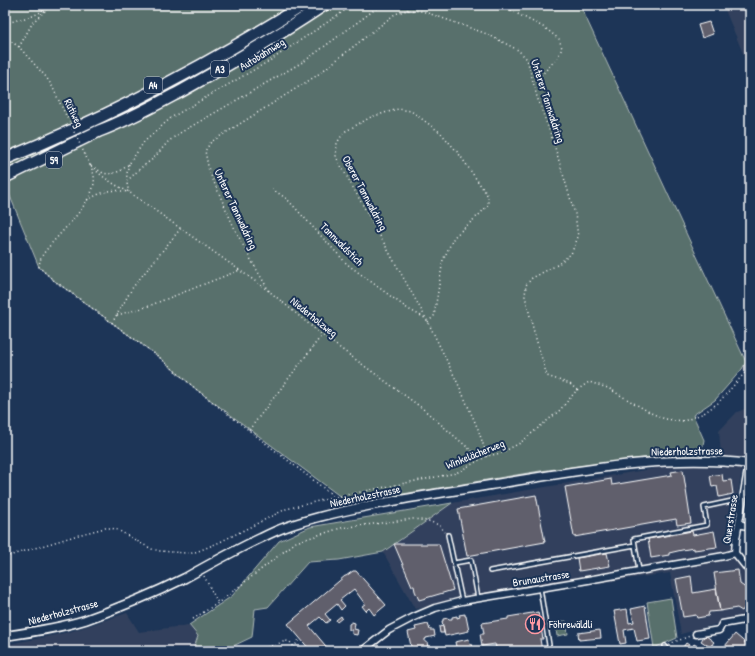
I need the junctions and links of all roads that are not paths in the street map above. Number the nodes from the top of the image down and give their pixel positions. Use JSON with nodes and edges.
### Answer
{"nodes":[{"id":1,"x":294,"y":5,"type":"edge"},
{"id":2,"x":302,"y":5,"type":"edge"},
{"id":3,"x":324,"y":5,"type":"edge"},
{"id":4,"x":113,"y":126,"type":"junction"},
{"id":5,"x":5,"y":151,"type":"edge"},
{"id":6,"x":5,"y":159,"type":"edge"},
{"id":7,"x":5,"y":177,"type":"edge"},
{"id":8,"x":5,"y":184,"type":"edge"},
{"id":9,"x":750,"y":464,"type":"edge"},
{"id":10,"x":743,"y":501,"type":"junction"},
{"id":11,"x":739,"y":524,"type":"junction"},
{"id":12,"x":750,"y":527,"type":"edge"},
{"id":13,"x":448,"y":535,"type":"road end"},
{"id":14,"x":635,"y":545,"type":"junction"},
{"id":15,"x":735,"y":553,"type":"junction"},
{"id":16,"x":454,"y":563,"type":"junction"},
{"id":17,"x":490,"y":571,"type":"dead end"},
{"id":18,"x":639,"y":571,"type":"junction"},
{"id":19,"x":750,"y":572,"type":"edge"},
{"id":20,"x":540,"y":588,"type":"junction"},
{"id":21,"x":478,"y":598,"type":"junction"},
{"id":22,"x":462,"y":601,"type":"junction"},
{"id":23,"x":750,"y":619,"type":"edge"},
{"id":24,"x":696,"y":634,"type":"road end"},
{"id":25,"x":5,"y":636,"type":"edge"},
{"id":26,"x":548,"y":645,"type":"dead end"},
{"id":27,"x":665,"y":646,"type":"road end"},
{"id":28,"x":362,"y":651,"type":"edge"},
{"id":29,"x":669,"y":651,"type":"edge"}],
"edges":[{"from":1,"to":5,"type":"highway","number":"A4"},
{"from":2,"to":6,"type":"highway","number":"A3"},
{"from":3,"to":4,"type":"highway","number":"A3"},
{"from":4,"to":7,"type":"highway"},
{"from":4,"to":8,"type":"highway","number":"59"},
{"from":9,"to":10,"type":"street","name":"Querstrasse"},
{"from":9,"to":25,"type":"main road","name":"Niederholzstrasse"},
{"from":10,"to":11,"type":"street","name":"Querstrasse"},
{"from":10,"to":14,"type":"lane"},
{"from":11,"to":12,"type":"street"},
{"from":11,"to":15,"type":"street","name":"Querstrasse"},
{"from":13,"to":16,"type":"lane"},
{"from":14,"to":17,"type":"lane"},
{"from":14,"to":18,"type":"lane"},
{"from":15,"to":18,"type":"street","name":"Brunaustrasse"},
{"from":15,"to":19,"type":"street","name":"Querstrasse"},
{"from":16,"to":21,"type":"lane"},
{"from":16,"to":22,"type":"lane"},
{"from":18,"to":20,"type":"street","name":"Brunaustrasse"},
{"from":20,"to":21,"type":"street","name":"Brunaustrasse"},
{"from":20,"to":26,"type":"lane"},
{"from":21,"to":22,"type":"street","name":"Brunaustrasse"},
{"from":22,"to":28,"type":"street","name":"Brunaustrasse"},
{"from":23,"to":24,"type":"street"},
{"from":27,"to":29,"type":"lane"}]}
